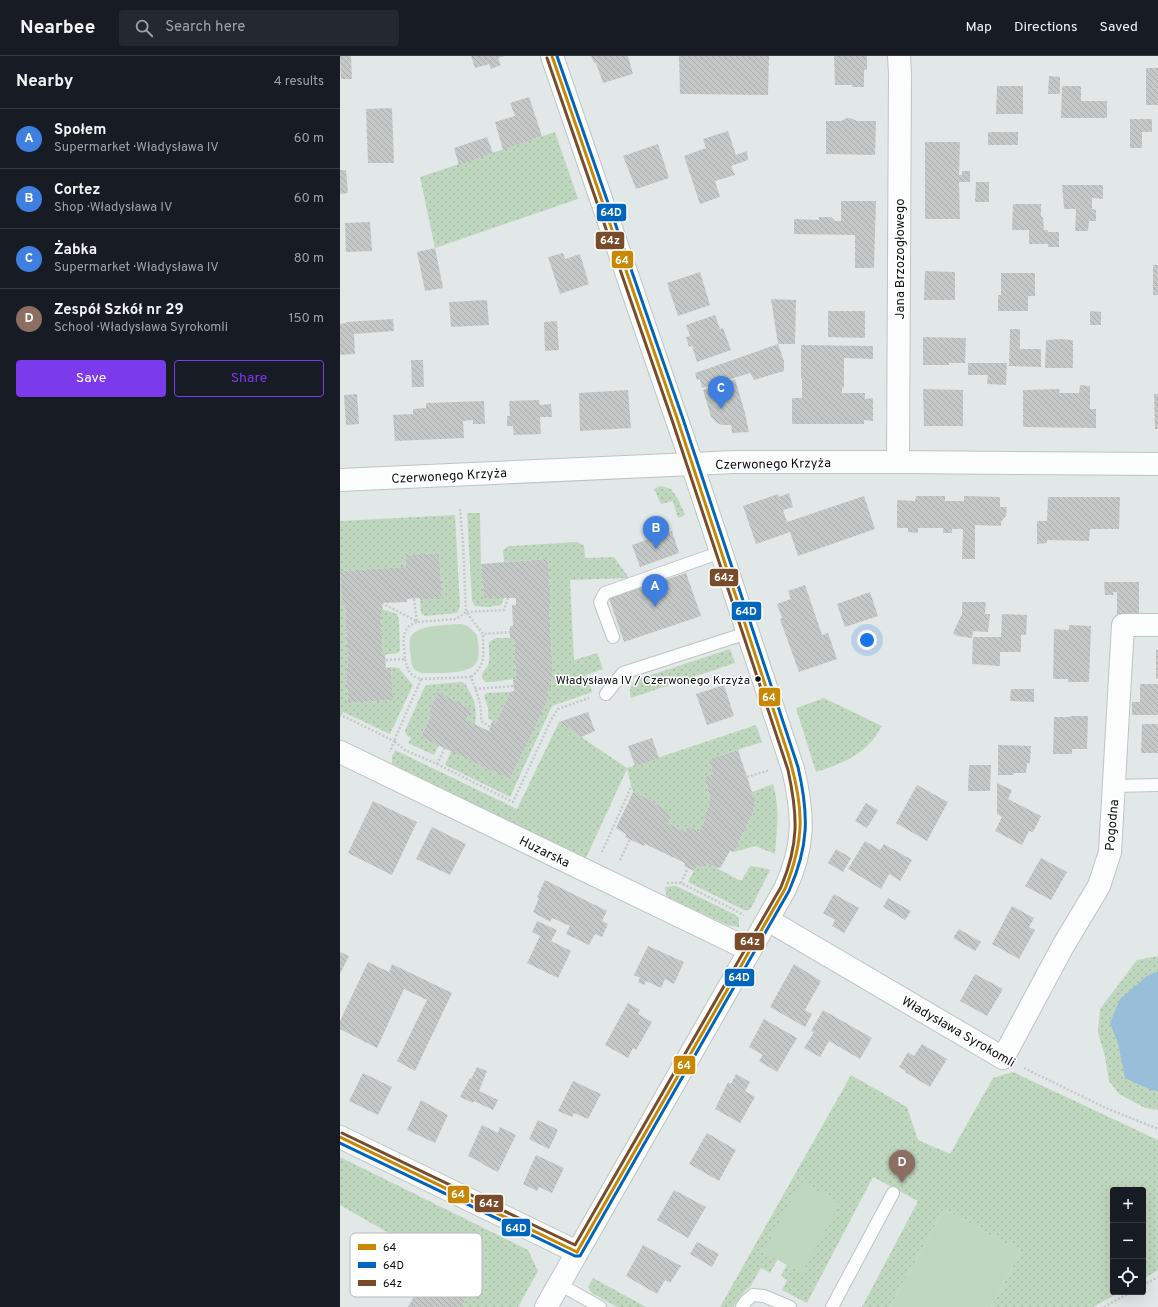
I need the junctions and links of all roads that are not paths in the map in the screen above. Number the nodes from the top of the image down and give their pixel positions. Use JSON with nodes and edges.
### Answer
{"nodes":[{"id":1,"x":552,"y":56,"type":"edge"},
{"id":2,"x":898,"y":56,"type":"edge"},
{"id":3,"x":898,"y":462,"type":"junction"},
{"id":4,"x":692,"y":464,"type":"junction"},
{"id":5,"x":1158,"y":464,"type":"edge"},
{"id":6,"x":340,"y":480,"type":"edge"},
{"id":7,"x":721,"y":552,"type":"junction"},
{"id":8,"x":1158,"y":625,"type":"edge"},
{"id":9,"x":747,"y":633,"type":"junction"},
{"id":10,"x":613,"y":637,"type":"dead end"},
{"id":11,"x":606,"y":694,"type":"road end"},
{"id":12,"x":340,"y":752,"type":"edge"},
{"id":13,"x":1158,"y":785,"type":"edge"},
{"id":14,"x":1114,"y":786,"type":"junction"},
{"id":15,"x":768,"y":920,"type":"junction"},
{"id":16,"x":750,"y":950,"type":"junction"},
{"id":17,"x":1003,"y":1058,"type":"joint"},
{"id":18,"x":340,"y":1137,"type":"edge"},
{"id":19,"x":893,"y":1193,"type":"dead end"},
{"id":20,"x":577,"y":1252,"type":"junction"},
{"id":21,"x":558,"y":1284,"type":"junction"},
{"id":22,"x":546,"y":1307,"type":"edge"},
{"id":23,"x":600,"y":1307,"type":"edge"},
{"id":24,"x":742,"y":1307,"type":"edge"},
{"id":25,"x":790,"y":1307,"type":"edge"},
{"id":26,"x":832,"y":1307,"type":"edge"}],
"edges":[{"from":1,"to":4,"type":"street"},
{"from":2,"to":3,"type":"street","name":"Jana Brzozogłowego"},
{"from":3,"to":4,"type":"street","name":"Czerwonego Krzyża"},
{"from":3,"to":5,"type":"street","name":"Czerwonego Krzyża"},
{"from":4,"to":6,"type":"street","name":"Czerwonego Krzyża"},
{"from":4,"to":7,"type":"street"},
{"from":7,"to":9,"type":"street"},
{"from":7,"to":10,"type":"lane"},
{"from":8,"to":14,"type":"street","name":"Pogodna"},
{"from":9,"to":11,"type":"lane"},
{"from":9,"to":15,"type":"street"},
{"from":12,"to":16,"type":"street","name":"Huzarska"},
{"from":13,"to":14,"type":"lane"},
{"from":14,"to":17,"type":"street","name":"Pogodna"},
{"from":15,"to":16,"type":"street"},
{"from":15,"to":17,"type":"street","name":"Władysława Syrokomli"},
{"from":16,"to":20,"type":"street"},
{"from":18,"to":20,"type":"street"},
{"from":19,"to":26,"type":"lane"},
{"from":20,"to":21,"type":"street"},
{"from":21,"to":22,"type":"street"},
{"from":21,"to":23,"type":"lane"},
{"from":24,"to":25,"type":"lane"}]}
